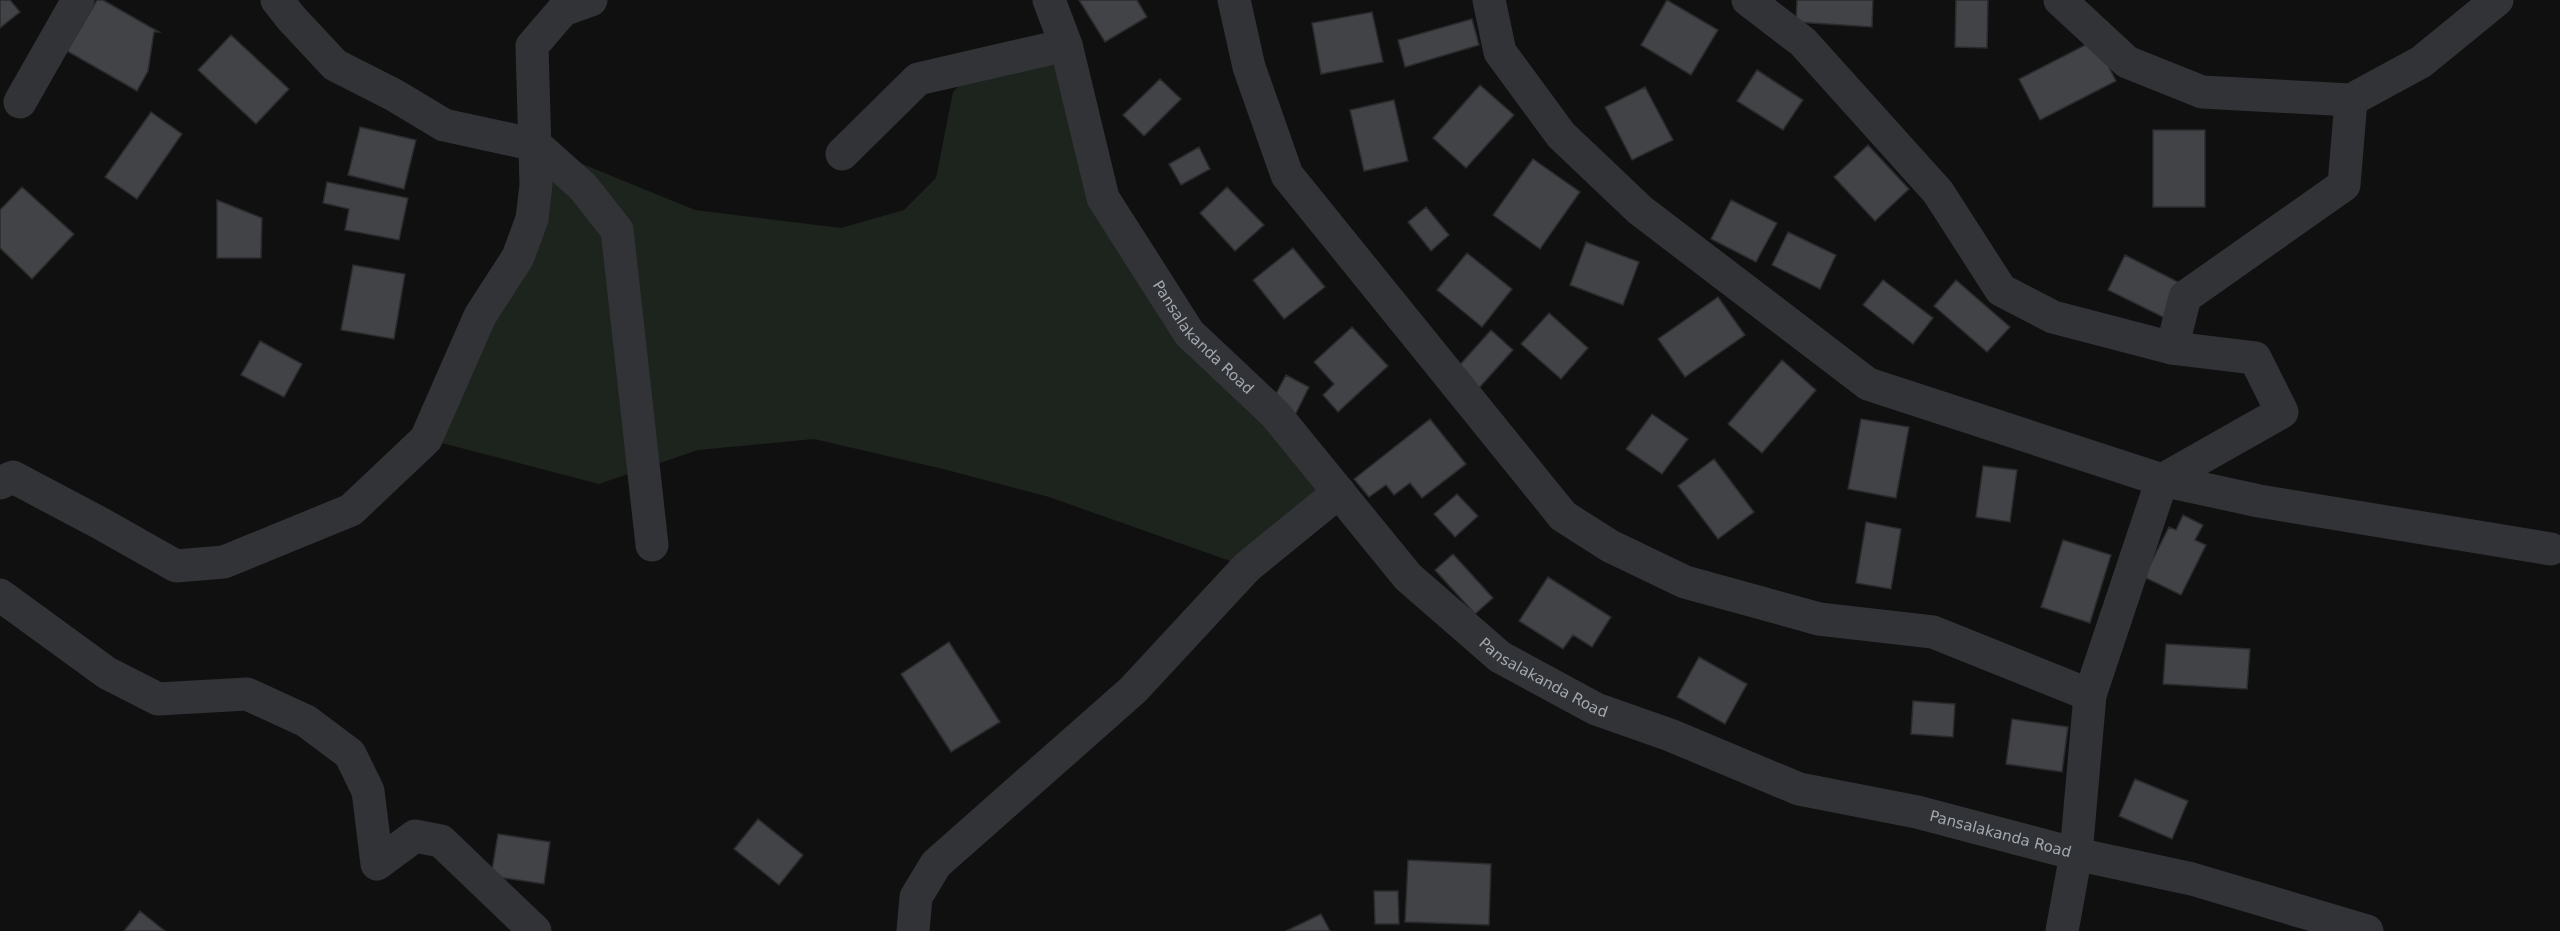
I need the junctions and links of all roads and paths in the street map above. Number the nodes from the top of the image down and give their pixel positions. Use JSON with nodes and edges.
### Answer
{"nodes":[{"id":1,"x":78,"y":0,"type":"edge"},
{"id":2,"x":277,"y":0,"type":"edge"},
{"id":3,"x":591,"y":0,"type":"edge"},
{"id":4,"x":1049,"y":0,"type":"edge"},
{"id":5,"x":1234,"y":0,"type":"edge"},
{"id":6,"x":1488,"y":0,"type":"edge"},
{"id":7,"x":1748,"y":0,"type":"edge"},
{"id":8,"x":2060,"y":0,"type":"edge"},
{"id":9,"x":2497,"y":0,"type":"edge"},
{"id":10,"x":1066,"y":45,"type":"junction"},
{"id":11,"x":2350,"y":100,"type":"junction"},
{"id":12,"x":20,"y":102,"type":"dead end"},
{"id":13,"x":537,"y":145,"type":"junction"},
{"id":14,"x":842,"y":154,"type":"dead end"},
{"id":15,"x":2172,"y":348,"type":"junction"},
{"id":16,"x":2162,"y":480,"type":"junction"},
{"id":17,"x":0,"y":483,"type":"edge"},
{"id":18,"x":1339,"y":492,"type":"junction"},
{"id":19,"x":652,"y":546,"type":"dead end"},
{"id":20,"x":2551,"y":549,"type":"dead end"},
{"id":21,"x":0,"y":595,"type":"edge"},
{"id":22,"x":2090,"y":695,"type":"junction"},
{"id":23,"x":2076,"y":854,"type":"junction"},
{"id":24,"x":535,"y":931,"type":"edge"},
{"id":25,"x":913,"y":931,"type":"edge"},
{"id":26,"x":2062,"y":931,"type":"edge"},
{"id":27,"x":2367,"y":931,"type":"edge"}],
"edges":[{"from":1,"to":12,"type":"street"},
{"from":2,"to":13,"type":"street"},
{"from":3,"to":13,"type":"street"},
{"from":4,"to":10,"type":"street","name":"Pansalakanda Road"},
{"from":5,"to":22,"type":"street"},
{"from":6,"to":16,"type":"street"},
{"from":7,"to":15,"type":"street"},
{"from":8,"to":11,"type":"street"},
{"from":9,"to":11,"type":"street"},
{"from":10,"to":14,"type":"street"},
{"from":10,"to":18,"type":"street","name":"Pansalakanda Road"},
{"from":11,"to":15,"type":"street"},
{"from":13,"to":17,"type":"street"},
{"from":13,"to":19,"type":"street"},
{"from":15,"to":16,"type":"street"},
{"from":16,"to":20,"type":"street"},
{"from":16,"to":22,"type":"street"},
{"from":18,"to":23,"type":"street","name":"Pansalakanda Road"},
{"from":18,"to":25,"type":"street"},
{"from":21,"to":24,"type":"street"},
{"from":22,"to":23,"type":"street"},
{"from":23,"to":26,"type":"street"},
{"from":23,"to":27,"type":"street","name":"Pansalakanda Road"}]}
